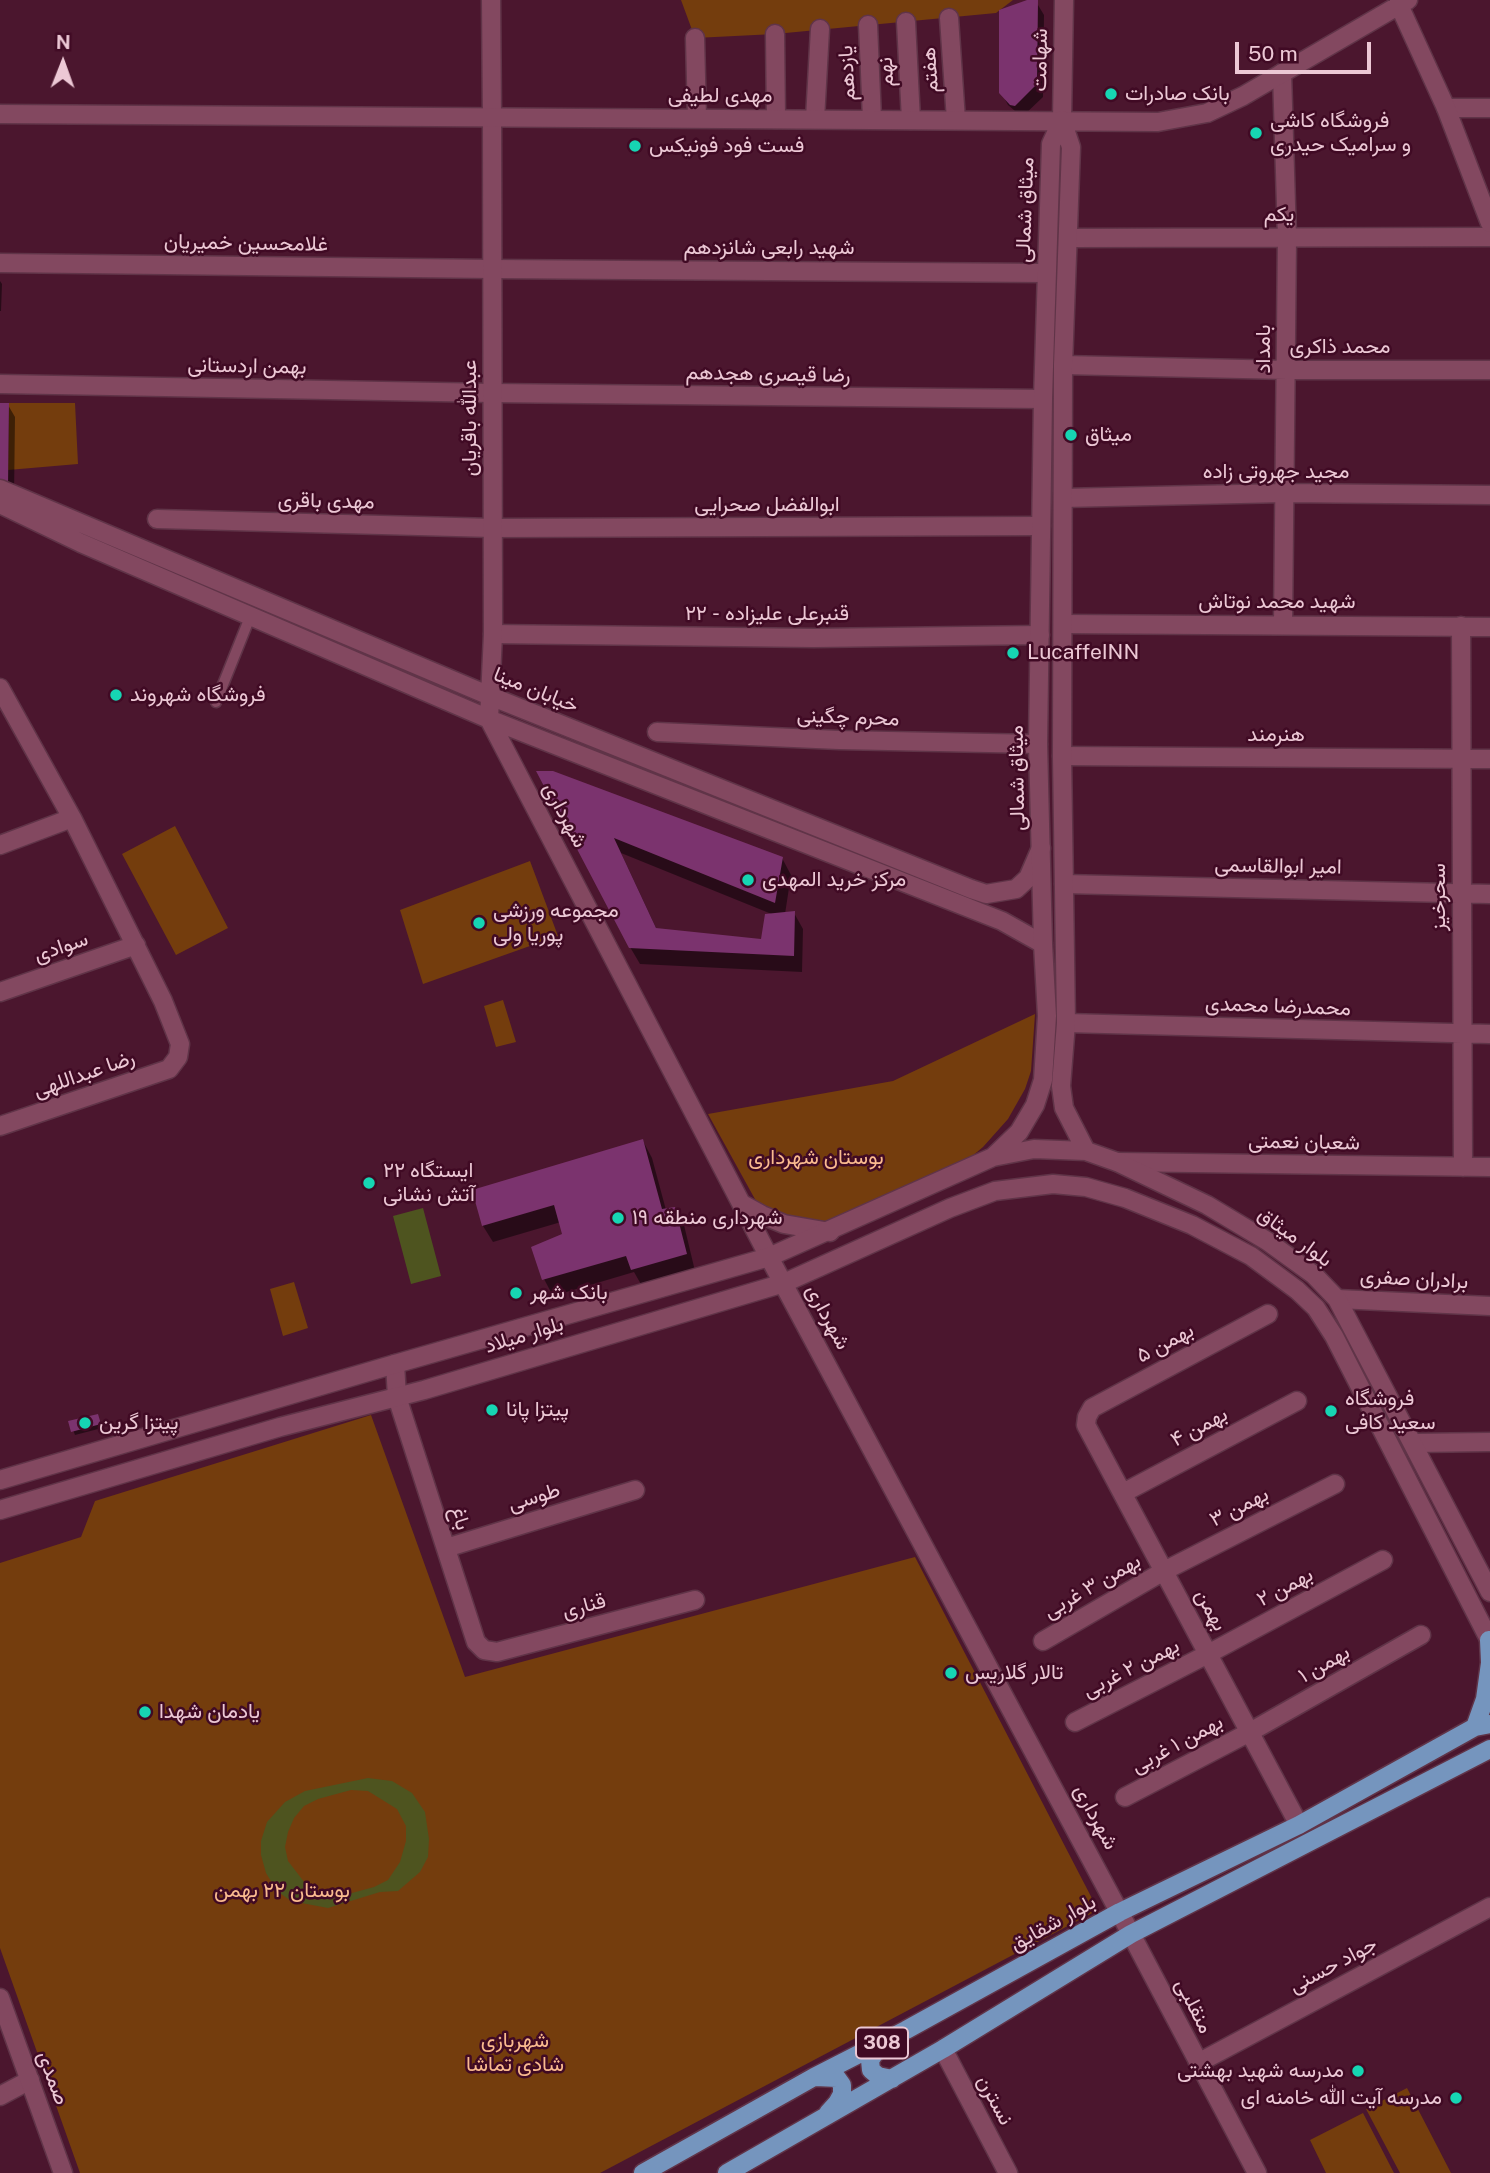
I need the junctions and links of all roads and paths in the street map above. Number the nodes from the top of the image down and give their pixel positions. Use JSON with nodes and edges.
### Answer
{"nodes":[{"id":1,"x":491,"y":0,"type":"edge"},
{"id":2,"x":1065,"y":0,"type":"edge"},
{"id":3,"x":1403,"y":5,"type":"edge"},
{"id":4,"x":949,"y":18,"type":"dead end"},
{"id":5,"x":906,"y":22,"type":"dead end"},
{"id":6,"x":868,"y":25,"type":"dead end"},
{"id":7,"x":820,"y":30,"type":"dead end"},
{"id":8,"x":775,"y":34,"type":"dead end"},
{"id":9,"x":695,"y":38,"type":"dead end"},
{"id":10,"x":1282,"y":73,"type":"junction"},
{"id":11,"x":1446,"y":108,"type":"junction"},
{"id":12,"x":1490,"y":108,"type":"edge"},
{"id":13,"x":0,"y":114,"type":"edge"},
{"id":14,"x":492,"y":117,"type":"junction"},
{"id":15,"x":697,"y":118,"type":"junction"},
{"id":16,"x":776,"y":119,"type":"junction"},
{"id":17,"x":815,"y":119,"type":"junction"},
{"id":18,"x":872,"y":120,"type":"junction"},
{"id":19,"x":911,"y":120,"type":"junction"},
{"id":20,"x":956,"y":120,"type":"junction"},
{"id":21,"x":1062,"y":120,"type":"junction"},
{"id":22,"x":1490,"y":223,"type":"edge"},
{"id":23,"x":1287,"y":237,"type":"junction"},
{"id":24,"x":1069,"y":238,"type":"junction"},
{"id":25,"x":1490,"y":238,"type":"edge"},
{"id":26,"x":0,"y":263,"type":"edge"},
{"id":27,"x":492,"y":270,"type":"junction"},
{"id":28,"x":1045,"y":273,"type":"junction"},
{"id":29,"x":1063,"y":365,"type":"junction"},
{"id":30,"x":1287,"y":370,"type":"junction"},
{"id":31,"x":1490,"y":370,"type":"edge"},
{"id":32,"x":0,"y":384,"type":"edge"},
{"id":33,"x":492,"y":393,"type":"junction"},
{"id":34,"x":1043,"y":399,"type":"junction"},
{"id":35,"x":0,"y":489,"type":"edge"},
{"id":36,"x":1284,"y":493,"type":"junction"},
{"id":37,"x":1490,"y":495,"type":"edge"},
{"id":38,"x":1063,"y":498,"type":"junction"},
{"id":39,"x":0,"y":504,"type":"edge"},
{"id":40,"x":157,"y":519,"type":"dead end"},
{"id":41,"x":1041,"y":526,"type":"junction"},
{"id":42,"x":493,"y":528,"type":"junction"},
{"id":43,"x":250,"y":617,"type":"junction"},
{"id":44,"x":1064,"y":624,"type":"junction"},
{"id":45,"x":1283,"y":625,"type":"junction"},
{"id":46,"x":1461,"y":626,"type":"junction"},
{"id":47,"x":1490,"y":627,"type":"edge"},
{"id":48,"x":493,"y":634,"type":"junction"},
{"id":49,"x":1040,"y":635,"type":"junction"},
{"id":50,"x":0,"y":688,"type":"edge"},
{"id":51,"x":490,"y":696,"type":"junction"},
{"id":52,"x":216,"y":702,"type":"dead end"},
{"id":53,"x":489,"y":719,"type":"junction"},
{"id":54,"x":657,"y":732,"type":"dead end"},
{"id":55,"x":1038,"y":744,"type":"junction"},
{"id":56,"x":1062,"y":756,"type":"junction"},
{"id":57,"x":1490,"y":759,"type":"edge"},
{"id":58,"x":1462,"y":760,"type":"junction"},
{"id":59,"x":72,"y":818,"type":"junction"},
{"id":60,"x":0,"y":845,"type":"edge"},
{"id":61,"x":1041,"y":848,"type":"junction"},
{"id":62,"x":1065,"y":884,"type":"junction"},
{"id":63,"x":1462,"y":894,"type":"junction"},
{"id":64,"x":1490,"y":894,"type":"edge"},
{"id":65,"x":1043,"y":944,"type":"junction"},
{"id":66,"x":136,"y":945,"type":"junction"},
{"id":67,"x":1065,"y":945,"type":"junction"},
{"id":68,"x":0,"y":992,"type":"edge"},
{"id":69,"x":1066,"y":1023,"type":"junction"},
{"id":70,"x":1463,"y":1034,"type":"junction"},
{"id":71,"x":1490,"y":1034,"type":"edge"},
{"id":72,"x":0,"y":1126,"type":"edge"},
{"id":73,"x":1086,"y":1151,"type":"junction"},
{"id":74,"x":993,"y":1157,"type":"junction"},
{"id":75,"x":1117,"y":1162,"type":"junction"},
{"id":76,"x":1463,"y":1167,"type":"junction"},
{"id":77,"x":1490,"y":1167,"type":"edge"},
{"id":78,"x":1053,"y":1184,"type":"joint"},
{"id":79,"x":742,"y":1204,"type":"junction"},
{"id":80,"x":830,"y":1232,"type":"junction"},
{"id":81,"x":769,"y":1257,"type":"junction"},
{"id":82,"x":784,"y":1283,"type":"junction"},
{"id":83,"x":1337,"y":1298,"type":"junction"},
{"id":84,"x":1490,"y":1306,"type":"edge"},
{"id":85,"x":1268,"y":1314,"type":"dead end"},
{"id":86,"x":395,"y":1364,"type":"junction"},
{"id":87,"x":397,"y":1397,"type":"junction"},
{"id":88,"x":1297,"y":1401,"type":"dead end"},
{"id":89,"x":1087,"y":1416,"type":"joint"},
{"id":90,"x":210,"y":1420,"type":"junction"},
{"id":91,"x":1490,"y":1442,"type":"edge"},
{"id":92,"x":1413,"y":1443,"type":"junction"},
{"id":93,"x":217,"y":1446,"type":"junction"},
{"id":94,"x":0,"y":1480,"type":"edge"},
{"id":95,"x":1335,"y":1484,"type":"dead end"},
{"id":96,"x":635,"y":1490,"type":"dead end"},
{"id":97,"x":1123,"y":1493,"type":"junction"},
{"id":98,"x":0,"y":1510,"type":"edge"},
{"id":99,"x":446,"y":1548,"type":"junction"},
{"id":100,"x":1382,"y":1560,"type":"dead end"},
{"id":101,"x":1164,"y":1571,"type":"junction"},
{"id":102,"x":1488,"y":1584,"type":"edge"},
{"id":103,"x":695,"y":1600,"type":"dead end"},
{"id":104,"x":1421,"y":1635,"type":"dead end"},
{"id":105,"x":1490,"y":1640,"type":"edge"},
{"id":106,"x":1043,"y":1641,"type":"dead end"},
{"id":107,"x":484,"y":1650,"type":"joint"},
{"id":108,"x":1208,"y":1654,"type":"junction"},
{"id":109,"x":1490,"y":1663,"type":"edge"},
{"id":110,"x":1075,"y":1722,"type":"dead end"},
{"id":111,"x":1482,"y":1726,"type":"edge"},
{"id":112,"x":1250,"y":1732,"type":"junction"},
{"id":113,"x":1490,"y":1749,"type":"edge"},
{"id":114,"x":1125,"y":1797,"type":"dead end"},
{"id":115,"x":1299,"y":1825,"type":"junction"},
{"id":116,"x":1490,"y":1908,"type":"edge"},
{"id":117,"x":1120,"y":1912,"type":"junction"},
{"id":118,"x":1131,"y":1934,"type":"junction"},
{"id":119,"x":0,"y":1998,"type":"edge"},
{"id":120,"x":881,"y":2043,"type":"junction"},
{"id":121,"x":943,"y":2049,"type":"junction"},
{"id":122,"x":1198,"y":2063,"type":"junction"},
{"id":123,"x":814,"y":2077,"type":"junction"},
{"id":124,"x":892,"y":2079,"type":"junction"},
{"id":125,"x":30,"y":2080,"type":"junction"},
{"id":126,"x":0,"y":2096,"type":"edge"},
{"id":127,"x":824,"y":2119,"type":"junction"},
{"id":128,"x":63,"y":2173,"type":"edge"},
{"id":129,"x":643,"y":2173,"type":"edge"},
{"id":130,"x":727,"y":2173,"type":"edge"},
{"id":131,"x":1008,"y":2173,"type":"edge"},
{"id":132,"x":1257,"y":2173,"type":"edge"}],
"edges":[{"from":1,"to":14,"type":"street","name":"عبدالله باقریان"},
{"from":2,"to":21,"type":"street","name":"شهامت"},
{"from":3,"to":10,"type":"street","name":"مهدی لطیفی"},
{"from":3,"to":11,"type":"street"},
{"from":3,"to":25,"type":"lane"},
{"from":4,"to":20,"type":"street","name":"هفتم"},
{"from":5,"to":19,"type":"street","name":"نهم"},
{"from":6,"to":18,"type":"street","name":"یازدهم"},
{"from":7,"to":17,"type":"street"},
{"from":8,"to":16,"type":"street"},
{"from":9,"to":15,"type":"street"},
{"from":10,"to":21,"type":"street","name":"مهدی لطیفی"},
{"from":10,"to":23,"type":"street","name":"بامداد"},
{"from":11,"to":12,"type":"street"},
{"from":11,"to":22,"type":"street"},
{"from":13,"to":14,"type":"street","name":"مهدی لطیفی"},
{"from":14,"to":15,"type":"street","name":"مهدی لطیفی"},
{"from":14,"to":27,"type":"street","name":"عبدالله باقریان"},
{"from":15,"to":16,"type":"street","name":"مهدی لطیفی"},
{"from":16,"to":17,"type":"street","name":"مهدی لطیفی"},
{"from":17,"to":18,"type":"street","name":"مهدی لطیفی"},
{"from":18,"to":19,"type":"street","name":"مهدی لطیفی"},
{"from":19,"to":20,"type":"street","name":"مهدی لطیفی"},
{"from":20,"to":21,"type":"street","name":"مهدی لطیفی"},
{"from":21,"to":24,"type":"street"},
{"from":21,"to":28,"type":"street","name":"میثاق شمالی"},
{"from":23,"to":24,"type":"street","name":"یکم"},
{"from":23,"to":25,"type":"street","name":"یکم"},
{"from":23,"to":30,"type":"street","name":"بامداد"},
{"from":24,"to":29,"type":"street"},
{"from":26,"to":27,"type":"street","name":"غلامحسین خمیریان"},
{"from":27,"to":28,"type":"street","name":"شهید رابعی شانزدهم"},
{"from":27,"to":33,"type":"street","name":"عبدالله باقریان"},
{"from":28,"to":34,"type":"street","name":"میثاق شمالی"},
{"from":29,"to":30,"type":"street","name":"محمد ذاکری"},
{"from":29,"to":38,"type":"street"},
{"from":30,"to":31,"type":"street","name":"محمد ذاکری"},
{"from":30,"to":36,"type":"street","name":"بامداد"},
{"from":32,"to":33,"type":"street","name":"بهمن اردستانی"},
{"from":33,"to":34,"type":"street","name":"رضا قیصری هجدهم"},
{"from":33,"to":42,"type":"street","name":"عبدالله باقریان"},
{"from":34,"to":41,"type":"street","name":"میثاق شمالی"},
{"from":35,"to":51,"type":"street","name":"خیابان مینا"},
{"from":36,"to":37,"type":"street","name":"مجید جهروتی زاده"},
{"from":36,"to":38,"type":"street","name":"مجید جهروتی زاده"},
{"from":36,"to":45,"type":"street","name":"بامداد"},
{"from":38,"to":44,"type":"street"},
{"from":39,"to":43,"type":"street","name":"خیابان مینا"},
{"from":40,"to":42,"type":"street","name":"مهدی باقری"},
{"from":41,"to":42,"type":"street","name":"ابوالفضل صحرایی"},
{"from":41,"to":49,"type":"street","name":"میثاق شمالی"},
{"from":42,"to":48,"type":"street","name":"عبدالله باقریان"},
{"from":43,"to":52,"type":"lane"},
{"from":43,"to":53,"type":"street","name":"خیابان مینا"},
{"from":44,"to":45,"type":"street","name":"شهید محمد نوتاش"},
{"from":44,"to":56,"type":"street"},
{"from":45,"to":46,"type":"street","name":"شهید محمد نوتاش"},
{"from":46,"to":47,"type":"street","name":"شهید محمد نوتاش"},
{"from":46,"to":58,"type":"street","name":"سحرخیز"},
{"from":48,"to":49,"type":"street","name":"قنبرعلی علیزاده - ۲۲"},
{"from":48,"to":51,"type":"street","name":"عبدالله باقریان"},
{"from":49,"to":55,"type":"street","name":"میثاق شمالی"},
{"from":50,"to":59,"type":"street"},
{"from":51,"to":53,"type":"street","name":"عبدالله باقریان"},
{"from":51,"to":61,"type":"street","name":"خیابان مینا"},
{"from":53,"to":65,"type":"street","name":"خیابان مینا"},
{"from":53,"to":79,"type":"street","name":"شهرداری"},
{"from":54,"to":55,"type":"street","name":"محرم چگینی"},
{"from":55,"to":61,"type":"street","name":"میثاق شمالی"},
{"from":56,"to":58,"type":"street","name":"هنرمند"},
{"from":56,"to":62,"type":"street"},
{"from":57,"to":58,"type":"street","name":"هنرمند"},
{"from":58,"to":63,"type":"street","name":"سحرخیز"},
{"from":59,"to":60,"type":"street"},
{"from":59,"to":66,"type":"street"},
{"from":61,"to":65,"type":"street","name":"میثاق شمالی"},
{"from":62,"to":63,"type":"street","name":"امیر ابوالقاسمی"},
{"from":62,"to":67,"type":"street"},
{"from":63,"to":64,"type":"street","name":"امیر ابوالقاسمی"},
{"from":63,"to":70,"type":"street","name":"سحرخیز"},
{"from":65,"to":67,"type":"street"},
{"from":65,"to":74,"type":"street","name":"میثاق شمالی"},
{"from":66,"to":68,"type":"street","name":"سوادی"},
{"from":66,"to":72,"type":"street","name":"رضا عبداللهی"},
{"from":67,"to":69,"type":"street"},
{"from":69,"to":70,"type":"street","name":"محمدرضا محمدی"},
{"from":69,"to":73,"type":"street"},
{"from":70,"to":71,"type":"street","name":"محمدرضا محمدی"},
{"from":70,"to":76,"type":"street","name":"سحرخیز"},
{"from":73,"to":74,"type":"street","name":"بلوار میثاق"},
{"from":73,"to":75,"type":"street","name":"بلوار میثاق"},
{"from":74,"to":80,"type":"street","name":"بلوار میلاد"},
{"from":75,"to":76,"type":"street","name":"شعبان نعمتی"},
{"from":75,"to":83,"type":"street","name":"بلوار میثاق"},
{"from":76,"to":77,"type":"street","name":"شعبان نعمتی"},
{"from":78,"to":82,"type":"street","name":"بلوار میلاد"},
{"from":78,"to":105,"type":"street","name":"بلوار میثاق"},
{"from":79,"to":80,"type":"street"},
{"from":79,"to":81,"type":"street","name":"شهرداری"},
{"from":80,"to":81,"type":"street","name":"بلوار میلاد"},
{"from":81,"to":82,"type":"street","name":"شهرداری"},
{"from":81,"to":86,"type":"street","name":"بلوار میلاد"},
{"from":82,"to":87,"type":"street","name":"بلوار میلاد"},
{"from":82,"to":117,"type":"street","name":"شهرداری"},
{"from":83,"to":84,"type":"street","name":"برادران صفری"},
{"from":83,"to":92,"type":"street","name":"بلوار میثاق"},
{"from":85,"to":89,"type":"street","name":"بهمن ۵"},
{"from":86,"to":87,"type":"street","name":"باغ"},
{"from":86,"to":90,"type":"street","name":"بلوار میلاد"},
{"from":87,"to":93,"type":"street","name":"بلوار میلاد"},
{"from":87,"to":99,"type":"street","name":"باغ"},
{"from":88,"to":97,"type":"street","name":"بهمن ۴"},
{"from":89,"to":97,"type":"street","name":"بهمن"},
{"from":90,"to":93,"type":"street"},
{"from":90,"to":94,"type":"street","name":"بلوار میلاد"},
{"from":91,"to":92,"type":"street"},
{"from":92,"to":102,"type":"street","name":"بلوار میثاق"},
{"from":93,"to":98,"type":"street","name":"بلوار میلاد"},
{"from":95,"to":101,"type":"street","name":"بهمن ۳"},
{"from":96,"to":99,"type":"street","name":"طوسی"},
{"from":97,"to":101,"type":"street","name":"بهمن"},
{"from":99,"to":107,"type":"street","name":"باغ"},
{"from":100,"to":108,"type":"street","name":"بهمن ۲"},
{"from":101,"to":106,"type":"street","name":"بهمن ۳ غربی"},
{"from":101,"to":108,"type":"street","name":"بهمن"},
{"from":103,"to":107,"type":"street","name":"قناری"},
{"from":104,"to":112,"type":"street","name":"بهمن ۱"},
{"from":105,"to":109,"type":"main road"},
{"from":108,"to":110,"type":"street","name":"بهمن ۲ غربی"},
{"from":108,"to":112,"type":"street","name":"بهمن"},
{"from":109,"to":111,"type":"main road"},
{"from":111,"to":115,"type":"main road","name":"بلوار شقایق","number":"308"},
{"from":112,"to":114,"type":"street","name":"بهمن ۱ غربی"},
{"from":112,"to":115,"type":"street","name":"بهمن"},
{"from":113,"to":118,"type":"main road","number":"308"},
{"from":115,"to":117,"type":"main road","name":"بلوار شقایق","number":"308"},
{"from":116,"to":122,"type":"street","name":"جواد حسنی"},
{"from":117,"to":118,"type":"street","name":"شهرداری"},
{"from":117,"to":120,"type":"main road","name":"بلوار شقایق","number":"308"},
{"from":118,"to":121,"type":"main road","number":"308"},
{"from":118,"to":122,"type":"street","name":"منقلبی"},
{"from":119,"to":125,"type":"street","name":"صمدی"},
{"from":120,"to":123,"type":"main road","name":"بلوار شقایق","number":"308"},
{"from":120,"to":124,"type":"main road"},
{"from":121,"to":124,"type":"main road","number":"308"},
{"from":121,"to":131,"type":"street","name":"نسترن"},
{"from":122,"to":132,"type":"street","name":"منقلبی"},
{"from":123,"to":127,"type":"main road"},
{"from":123,"to":129,"type":"main road","name":"بلوار شقایق","number":"308"},
{"from":124,"to":127,"type":"main road","number":"308"},
{"from":125,"to":126,"type":"street"},
{"from":125,"to":128,"type":"street","name":"صمدی"},
{"from":127,"to":130,"type":"main road","number":"308"}]}
